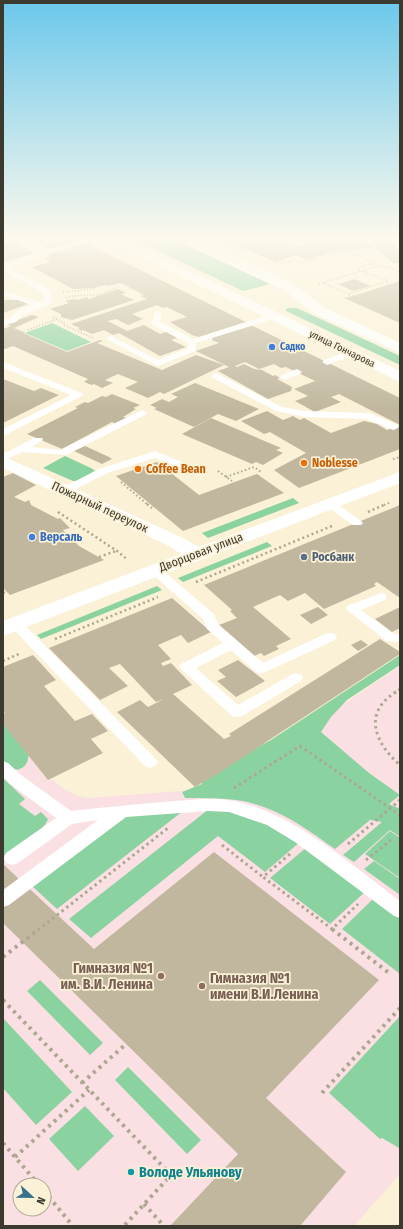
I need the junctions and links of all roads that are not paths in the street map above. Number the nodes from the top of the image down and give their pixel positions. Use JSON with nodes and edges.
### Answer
{"nodes":[{"id":1,"x":11,"y":295,"type":"edge"},
{"id":2,"x":47,"y":295,"type":"edge"},
{"id":3,"x":230,"y":295,"type":"edge"},
{"id":4,"x":301,"y":296,"type":"joint"},
{"id":5,"x":40,"y":305,"type":"junction"},
{"id":6,"x":277,"y":306,"type":"junction"},
{"id":7,"x":158,"y":313,"type":"dead end"},
{"id":8,"x":3,"y":323,"type":"edge"},
{"id":9,"x":110,"y":339,"type":"dead end"},
{"id":10,"x":192,"y":342,"type":"junction"},
{"id":11,"x":400,"y":349,"type":"edge"},
{"id":12,"x":351,"y":353,"type":"junction"},
{"id":13,"x":327,"y":362,"type":"dead end"},
{"id":14,"x":3,"y":365,"type":"edge"},
{"id":15,"x":297,"y":372,"type":"dead end"},
{"id":16,"x":216,"y":376,"type":"dead end"},
{"id":17,"x":285,"y":377,"type":"dead end"},
{"id":18,"x":400,"y":377,"type":"edge"},
{"id":19,"x":142,"y":413,"type":"dead end"},
{"id":20,"x":394,"y":427,"type":"dead end"},
{"id":21,"x":3,"y":433,"type":"edge"},
{"id":22,"x":38,"y":440,"type":"dead end"},
{"id":23,"x":20,"y":449,"type":"junction"},
{"id":24,"x":3,"y":458,"type":"edge"},
{"id":25,"x":3,"y":461,"type":"edge"},
{"id":26,"x":200,"y":473,"type":"dead end"},
{"id":27,"x":400,"y":476,"type":"edge"},
{"id":28,"x":66,"y":490,"type":"junction"},
{"id":29,"x":329,"y":504,"type":"junction"},
{"id":30,"x":354,"y":521,"type":"road end"},
{"id":31,"x":196,"y":554,"type":"junction"},
{"id":32,"x":155,"y":570,"type":"junction"},
{"id":33,"x":381,"y":597,"type":"dead end"},
{"id":34,"x":9,"y":626,"type":"edge"},
{"id":35,"x":330,"y":637,"type":"dead end"},
{"id":36,"x":400,"y":638,"type":"edge"},
{"id":37,"x":232,"y":644,"type":"junction"},
{"id":38,"x":296,"y":678,"type":"dead end"},
{"id":39,"x":150,"y":762,"type":"dead end"},
{"id":40,"x":3,"y":767,"type":"edge"},
{"id":41,"x":122,"y":811,"type":"junction"},
{"id":42,"x":68,"y":818,"type":"junction"},
{"id":43,"x":12,"y":858,"type":"dead end"},
{"id":44,"x":3,"y":900,"type":"edge"},
{"id":45,"x":400,"y":911,"type":"edge"}],
"edges":[{"from":1,"to":5,"type":"lane"},
{"from":2,"to":5,"type":"lane"},
{"from":3,"to":6,"type":"main road","name":"улица Гончарова"},
{"from":4,"to":6,"type":"main road"},
{"from":4,"to":11,"type":"main road"},
{"from":5,"to":8,"type":"lane"},
{"from":6,"to":10,"type":"lane"},
{"from":6,"to":12,"type":"main road","name":"улица Гончарова"},
{"from":7,"to":10,"type":"lane"},
{"from":9,"to":10,"type":"lane"},
{"from":12,"to":13,"type":"lane"},
{"from":12,"to":18,"type":"main road","name":"улица Гончарова"},
{"from":14,"to":21,"type":"lane"},
{"from":15,"to":17,"type":"lane"},
{"from":16,"to":20,"type":"lane"},
{"from":19,"to":23,"type":"lane"},
{"from":22,"to":23,"type":"lane"},
{"from":23,"to":24,"type":"lane"},
{"from":25,"to":28,"type":"main road","name":"Пожарный переулок"},
{"from":26,"to":28,"type":"lane"},
{"from":27,"to":29,"type":"main road","name":"Дворцовая улица"},
{"from":28,"to":31,"type":"main road","name":"Пожарный переулок"},
{"from":29,"to":30,"type":"lane"},
{"from":29,"to":31,"type":"main road","name":"Дворцовая улица"},
{"from":31,"to":32,"type":"main road","name":"Дворцовая улица"},
{"from":32,"to":34,"type":"main road","name":"Дворцовая улица"},
{"from":32,"to":37,"type":"lane"},
{"from":33,"to":36,"type":"lane"},
{"from":34,"to":39,"type":"lane"},
{"from":35,"to":37,"type":"lane"},
{"from":37,"to":38,"type":"lane"},
{"from":40,"to":42,"type":"lane"},
{"from":41,"to":42,"type":"lane"},
{"from":41,"to":44,"type":"lane"},
{"from":41,"to":45,"type":"lane"},
{"from":42,"to":43,"type":"lane"}]}
